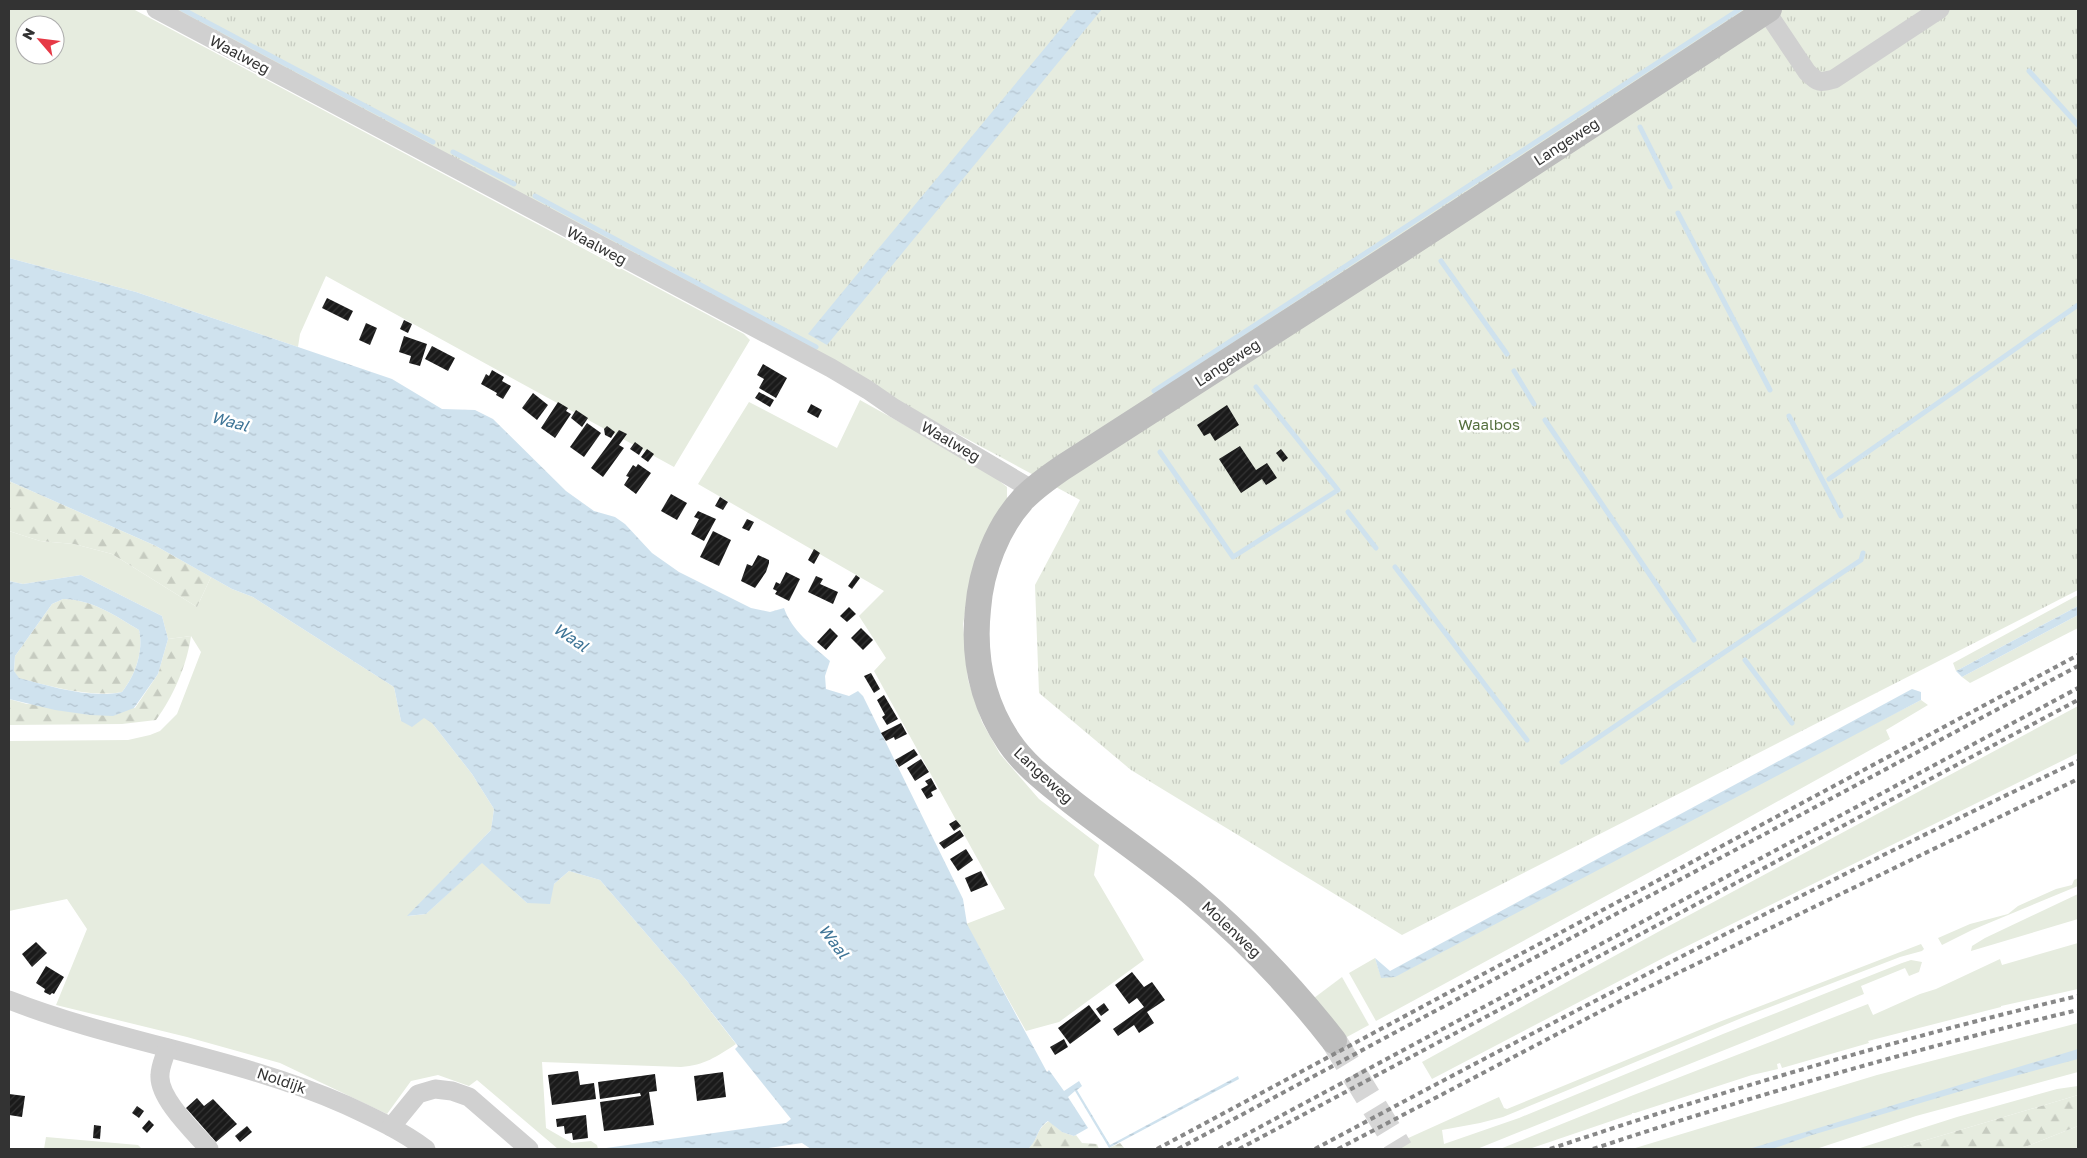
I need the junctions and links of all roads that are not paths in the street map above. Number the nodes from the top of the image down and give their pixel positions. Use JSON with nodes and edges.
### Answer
{"nodes":[{"id":1,"x":156,"y":9,"type":"edge"},
{"id":2,"x":1940,"y":9,"type":"edge"},
{"id":3,"x":1767,"y":10,"type":"edge"},
{"id":4,"x":1033,"y":490,"type":"junction"},
{"id":5,"x":1114,"y":834,"type":"joint"},
{"id":6,"x":9,"y":1000,"type":"edge"},
{"id":7,"x":1334,"y":1041,"type":"tunnel mouth"},
{"id":8,"x":167,"y":1048,"type":"junction"},
{"id":9,"x":392,"y":1127,"type":"junction"},
{"id":10,"x":209,"y":1149,"type":"edge"},
{"id":11,"x":426,"y":1149,"type":"edge"},
{"id":12,"x":529,"y":1149,"type":"edge"}],
"edges":[{"from":1,"to":4,"type":"street","name":"Waalweg"},
{"from":2,"to":3,"type":"street"},
{"from":3,"to":4,"type":"main road","name":"Langeweg"},
{"from":4,"to":5,"type":"main road","name":"Langeweg"},
{"from":5,"to":7,"type":"main road","name":"Molenweg"},
{"from":6,"to":8,"type":"street","name":"Noldijk"},
{"from":8,"to":9,"type":"street","name":"Noldijk"},
{"from":8,"to":10,"type":"street"},
{"from":9,"to":11,"type":"street","name":"Noldijk"},
{"from":9,"to":12,"type":"street"}]}
